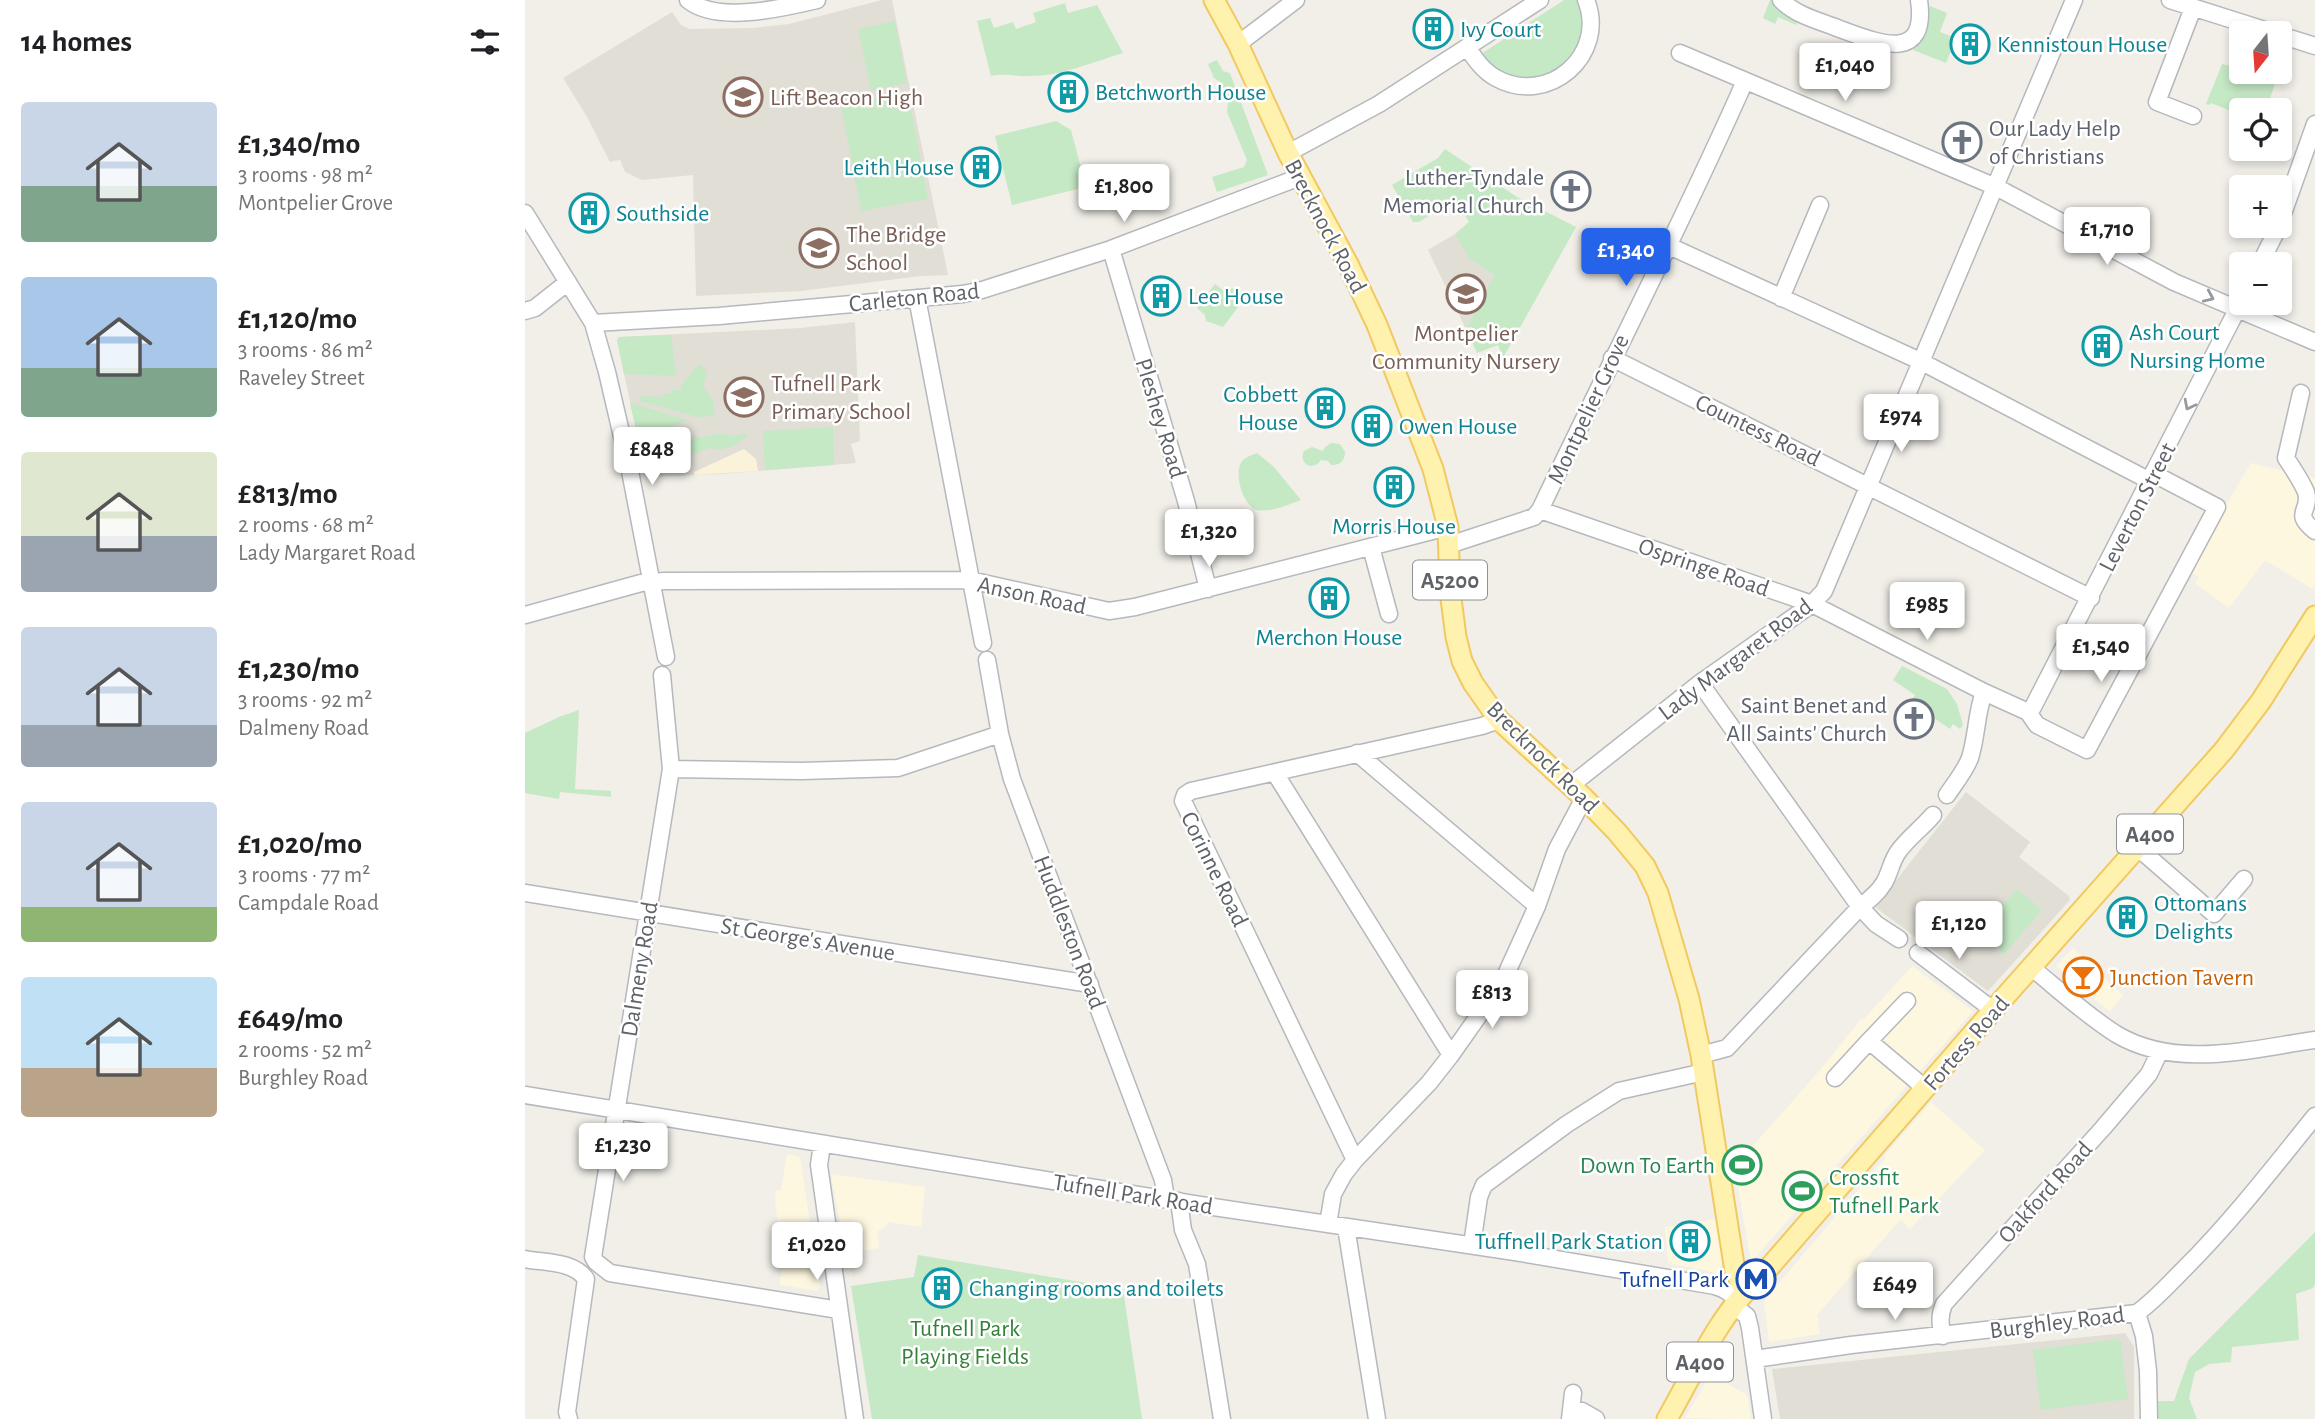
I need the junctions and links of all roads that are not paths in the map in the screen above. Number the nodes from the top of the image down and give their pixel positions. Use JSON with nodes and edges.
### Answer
{"nodes":[{"id":1,"x":688,"y":0,"type":"edge"},
{"id":2,"x":817,"y":0,"type":"edge"},
{"id":3,"x":1215,"y":0,"type":"edge"},
{"id":4,"x":1296,"y":0,"type":"edge"},
{"id":5,"x":1540,"y":0,"type":"edge"},
{"id":6,"x":1586,"y":0,"type":"edge"},
{"id":7,"x":1781,"y":0,"type":"edge"},
{"id":8,"x":1919,"y":0,"type":"edge"},
{"id":9,"x":2074,"y":0,"type":"edge"},
{"id":10,"x":2170,"y":0,"type":"edge"},
{"id":11,"x":2193,"y":8,"type":"junction"},
{"id":12,"x":2235,"y":21,"type":"edge"},
{"id":13,"x":2293,"y":39,"type":"edge"},
{"id":14,"x":1238,"y":44,"type":"junction"},
{"id":15,"x":2315,"y":46,"type":"edge"},
{"id":16,"x":1467,"y":47,"type":"junction"},
{"id":17,"x":1680,"y":53,"type":"dead end"},
{"id":18,"x":1745,"y":81,"type":"junction"},
{"id":19,"x":2193,"y":116,"type":"dead end"},
{"id":20,"x":2315,"y":126,"type":"edge"},
{"id":21,"x":1288,"y":153,"type":"junction"},
{"id":22,"x":1300,"y":177,"type":"junction"},
{"id":23,"x":1996,"y":187,"type":"junction"},
{"id":24,"x":2292,"y":190,"type":"edge"},
{"id":25,"x":1820,"y":205,"type":"dead end"},
{"id":26,"x":525,"y":213,"type":"edge"},
{"id":27,"x":1667,"y":245,"type":"junction"},
{"id":28,"x":1111,"y":249,"type":"junction"},
{"id":29,"x":568,"y":282,"type":"junction"},
{"id":30,"x":916,"y":298,"type":"junction"},
{"id":31,"x":1781,"y":298,"type":"junction"},
{"id":32,"x":2229,"y":301,"type":"edge"},
{"id":33,"x":525,"y":311,"type":"edge"},
{"id":34,"x":2234,"y":315,"type":"edge"},
{"id":35,"x":2260,"y":315,"type":"edge"},
{"id":36,"x":593,"y":323,"type":"junction"},
{"id":37,"x":2315,"y":342,"type":"edge"},
{"id":38,"x":1612,"y":358,"type":"junction"},
{"id":39,"x":1920,"y":361,"type":"junction"},
{"id":40,"x":2301,"y":393,"type":"dead end"},
{"id":41,"x":2152,"y":477,"type":"junction"},
{"id":42,"x":1869,"y":485,"type":"junction"},
{"id":43,"x":1540,"y":510,"type":"junction"},
{"id":44,"x":2315,"y":531,"type":"edge"},
{"id":45,"x":1449,"y":536,"type":"junction"},
{"id":46,"x":1371,"y":547,"type":"junction"},
{"id":47,"x":970,"y":580,"type":"junction"},
{"id":48,"x":652,"y":583,"type":"junction"},
{"id":49,"x":1208,"y":589,"type":"junction"},
{"id":50,"x":2091,"y":598,"type":"junction"},
{"id":51,"x":1812,"y":604,"type":"junction"},
{"id":52,"x":1389,"y":614,"type":"dead end"},
{"id":53,"x":525,"y":615,"type":"edge"},
{"id":54,"x":2315,"y":616,"type":"edge"},
{"id":55,"x":983,"y":643,"type":"dead end"},
{"id":56,"x":666,"y":657,"type":"dead end"},
{"id":57,"x":986,"y":660,"type":"dead end"},
{"id":58,"x":662,"y":675,"type":"dead end"},
{"id":59,"x":1700,"y":683,"type":"junction"},
{"id":60,"x":1983,"y":692,"type":"junction"},
{"id":61,"x":2028,"y":712,"type":"junction"},
{"id":62,"x":1499,"y":720,"type":"junction"},
{"id":63,"x":1000,"y":734,"type":"junction"},
{"id":64,"x":1357,"y":753,"type":"junction"},
{"id":65,"x":671,"y":769,"type":"junction"},
{"id":66,"x":1275,"y":773,"type":"junction"},
{"id":67,"x":1577,"y":792,"type":"junction"},
{"id":68,"x":1947,"y":795,"type":"dead end"},
{"id":69,"x":1933,"y":815,"type":"dead end"},
{"id":70,"x":2137,"y":847,"type":"junction"},
{"id":71,"x":2244,"y":878,"type":"dead end"},
{"id":72,"x":525,"y":893,"type":"edge"},
{"id":73,"x":1537,"y":906,"type":"junction"},
{"id":74,"x":1860,"y":907,"type":"junction"},
{"id":75,"x":648,"y":914,"type":"junction"},
{"id":76,"x":1899,"y":939,"type":"dead end"},
{"id":77,"x":1918,"y":953,"type":"dead end"},
{"id":78,"x":2032,"y":968,"type":"junction"},
{"id":79,"x":1090,"y":984,"type":"junction"},
{"id":80,"x":1907,"y":1001,"type":"dead end"},
{"id":81,"x":1993,"y":1010,"type":"junction"},
{"id":82,"x":2315,"y":1040,"type":"edge"},
{"id":83,"x":1869,"y":1041,"type":"junction"},
{"id":84,"x":2160,"y":1051,"type":"junction"},
{"id":85,"x":1451,"y":1055,"type":"junction"},
{"id":86,"x":1703,"y":1064,"type":"junction"},
{"id":87,"x":1835,"y":1078,"type":"dead end"},
{"id":88,"x":1926,"y":1088,"type":"junction"},
{"id":89,"x":525,"y":1095,"type":"edge"},
{"id":90,"x":617,"y":1110,"type":"junction"},
{"id":91,"x":2315,"y":1116,"type":"edge"},
{"id":92,"x":822,"y":1144,"type":"junction"},
{"id":93,"x":1355,"y":1160,"type":"junction"},
{"id":94,"x":1173,"y":1200,"type":"junction"},
{"id":95,"x":1328,"y":1224,"type":"junction"},
{"id":96,"x":1346,"y":1227,"type":"junction"},
{"id":97,"x":1472,"y":1245,"type":"junction"},
{"id":98,"x":525,"y":1259,"type":"edge"},
{"id":99,"x":1739,"y":1298,"type":"junction"},
{"id":100,"x":839,"y":1310,"type":"junction"},
{"id":101,"x":2137,"y":1313,"type":"junction"},
{"id":102,"x":1943,"y":1335,"type":"junction"},
{"id":103,"x":1755,"y":1359,"type":"junction"},
{"id":104,"x":1573,"y":1392,"type":"dead end"},
{"id":105,"x":1571,"y":1415,"type":"edge"},
{"id":106,"x":569,"y":1419,"type":"edge"},
{"id":107,"x":855,"y":1419,"type":"edge"},
{"id":108,"x":1222,"y":1419,"type":"edge"},
{"id":109,"x":1377,"y":1419,"type":"edge"},
{"id":110,"x":1596,"y":1419,"type":"edge"},
{"id":111,"x":1667,"y":1419,"type":"edge"},
{"id":112,"x":1763,"y":1419,"type":"edge"},
{"id":113,"x":2149,"y":1419,"type":"edge"}],
"edges":[{"from":1,"to":2,"type":"street"},
{"from":3,"to":14,"type":"main road","name":"Brecknock Road","number":"A5200"},
{"from":4,"to":14,"type":"street"},
{"from":5,"to":16,"type":"street"},
{"from":6,"to":16,"type":"street"},
{"from":7,"to":8,"type":"street"},
{"from":9,"to":23,"type":"street","name":"Lady Margaret Road"},
{"from":10,"to":11,"type":"street"},
{"from":11,"to":12,"type":"street"},
{"from":11,"to":19,"type":"street"},
{"from":13,"to":15,"type":"street"},
{"from":14,"to":21,"type":"main road","name":"Brecknock Road","number":"A5200"},
{"from":16,"to":21,"type":"street"},
{"from":17,"to":18,"type":"street"},
{"from":18,"to":23,"type":"street"},
{"from":18,"to":27,"type":"street","name":"Montpelier Grove"},
{"from":20,"to":24,"type":"street"},
{"from":21,"to":22,"type":"main road","name":"Brecknock Road","number":"A5200"},
{"from":22,"to":28,"type":"street","name":"Carleton Road"},
{"from":22,"to":45,"type":"main road","name":"Brecknock Road","number":"A5200"},
{"from":23,"to":32,"type":"street","one_way":true},
{"from":23,"to":39,"type":"street","name":"Lady Margaret Road"},
{"from":25,"to":31,"type":"street"},
{"from":26,"to":29,"type":"street"},
{"from":27,"to":31,"type":"street"},
{"from":27,"to":38,"type":"street","name":"Montpelier Grove"},
{"from":28,"to":30,"type":"street","name":"Carleton Road"},
{"from":28,"to":49,"type":"street","name":"Pleshey Road"},
{"from":29,"to":33,"type":"street"},
{"from":29,"to":36,"type":"street"},
{"from":30,"to":36,"type":"street","name":"Carleton Road"},
{"from":30,"to":47,"type":"street"},
{"from":31,"to":39,"type":"street"},
{"from":34,"to":41,"type":"street","name":"Leverton Street","one_way":true},
{"from":35,"to":37,"type":"street"},
{"from":36,"to":48,"type":"street"},
{"from":38,"to":42,"type":"street","name":"Countess Road"},
{"from":38,"to":43,"type":"street","name":"Montpelier Grove"},
{"from":39,"to":41,"type":"street"},
{"from":39,"to":42,"type":"street","name":"Lady Margaret Road"},
{"from":40,"to":44,"type":"street"},
{"from":41,"to":50,"type":"street","name":"Leverton Street"},
{"from":41,"to":61,"type":"street","name":"Ospringe Road"},
{"from":42,"to":50,"type":"street","name":"Countess Road"},
{"from":42,"to":51,"type":"street","name":"Lady Margaret Road"},
{"from":43,"to":45,"type":"street"},
{"from":43,"to":51,"type":"street","name":"Ospringe Road"},
{"from":45,"to":46,"type":"street","name":"Anson Road"},
{"from":45,"to":62,"type":"main road","name":"Brecknock Road","number":"A5200"},
{"from":46,"to":49,"type":"street","name":"Anson Road"},
{"from":46,"to":52,"type":"street"},
{"from":47,"to":48,"type":"street","name":"Anson Road"},
{"from":47,"to":49,"type":"street","name":"Anson Road"},
{"from":47,"to":55,"type":"street"},
{"from":48,"to":53,"type":"street","name":"Anson Road"},
{"from":48,"to":56,"type":"street"},
{"from":50,"to":61,"type":"street","name":"Leverton Street"},
{"from":51,"to":59,"type":"street","name":"Lady Margaret Road"},
{"from":51,"to":60,"type":"street","name":"Ospringe Road"},
{"from":54,"to":70,"type":"main road","name":"Fortess Road","number":"A400"},
{"from":57,"to":63,"type":"street","name":"Huddleston Road"},
{"from":58,"to":65,"type":"street","name":"Dalmeny Road"},
{"from":59,"to":67,"type":"street","name":"Lady Margaret Road"},
{"from":59,"to":74,"type":"street"},
{"from":60,"to":61,"type":"street","name":"Ospringe Road"},
{"from":60,"to":68,"type":"street"},
{"from":62,"to":64,"type":"street","name":"Corinne Road"},
{"from":62,"to":67,"type":"main road","name":"Brecknock Road","number":"A5200"},
{"from":63,"to":65,"type":"street"},
{"from":63,"to":79,"type":"street","name":"Huddleston Road"},
{"from":64,"to":66,"type":"street","name":"Corinne Road"},
{"from":64,"to":73,"type":"street"},
{"from":65,"to":75,"type":"street","name":"Dalmeny Road"},
{"from":66,"to":85,"type":"street"},
{"from":66,"to":93,"type":"street","name":"Corinne Road"},
{"from":67,"to":73,"type":"street","name":"Lady Margaret Road"},
{"from":67,"to":86,"type":"main road","name":"Brecknock Road","number":"A5200"},
{"from":69,"to":74,"type":"street"},
{"from":70,"to":71,"type":"street"},
{"from":70,"to":78,"type":"main road","name":"Fortess Road","number":"A400"},
{"from":72,"to":75,"type":"street","name":"St George's Avenue"},
{"from":73,"to":85,"type":"street","name":"Lady Margaret Road"},
{"from":74,"to":76,"type":"street"},
{"from":74,"to":86,"type":"street"},
{"from":75,"to":79,"type":"street","name":"St George's Avenue"},
{"from":75,"to":90,"type":"street","name":"Dalmeny Road"},
{"from":77,"to":81,"type":"street"},
{"from":78,"to":81,"type":"main road","name":"Fortess Road","number":"A400"},
{"from":78,"to":84,"type":"street"},
{"from":79,"to":94,"type":"street","name":"Huddleston Road"},
{"from":80,"to":83,"type":"street"},
{"from":81,"to":88,"type":"main road","name":"Fortess Road","number":"A400"},
{"from":82,"to":84,"type":"street"},
{"from":83,"to":87,"type":"street"},
{"from":83,"to":88,"type":"street"},
{"from":84,"to":102,"type":"street","name":"Oakford Road"},
{"from":85,"to":93,"type":"street","name":"Lady Margaret Road"},
{"from":86,"to":97,"type":"street"},
{"from":86,"to":99,"type":"main road","name":"Brecknock Road","number":"A5200"},
{"from":88,"to":99,"type":"main road","name":"Fortess Road","number":"A400"},
{"from":89,"to":90,"type":"street","name":"Tufnell Park Road"},
{"from":90,"to":92,"type":"street","name":"Tufnell Park Road"},
{"from":90,"to":100,"type":"street","name":"Dalmeny Road"},
{"from":91,"to":101,"type":"street","name":"Burghley Road"},
{"from":92,"to":94,"type":"street","name":"Tufnell Park Road"},
{"from":92,"to":100,"type":"street"},
{"from":93,"to":95,"type":"street","name":"Lady Margaret Road"},
{"from":94,"to":95,"type":"street","name":"Tufnell Park Road"},
{"from":94,"to":108,"type":"street","name":"Huddleston Road"},
{"from":95,"to":96,"type":"street","name":"Tufnell Park Road"},
{"from":96,"to":97,"type":"street","name":"Tufnell Park Road"},
{"from":96,"to":109,"type":"street"},
{"from":97,"to":99,"type":"street","name":"Tufnell Park Road"},
{"from":98,"to":106,"type":"street"},
{"from":99,"to":103,"type":"street"},
{"from":99,"to":111,"type":"main road","number":"A400"},
{"from":100,"to":107,"type":"street"},
{"from":101,"to":102,"type":"street","name":"Burghley Road"},
{"from":101,"to":113,"type":"street"},
{"from":102,"to":103,"type":"street","name":"Burghley Road"},
{"from":103,"to":112,"type":"street"},
{"from":104,"to":105,"type":"street"},
{"from":105,"to":110,"type":"street"}]}
